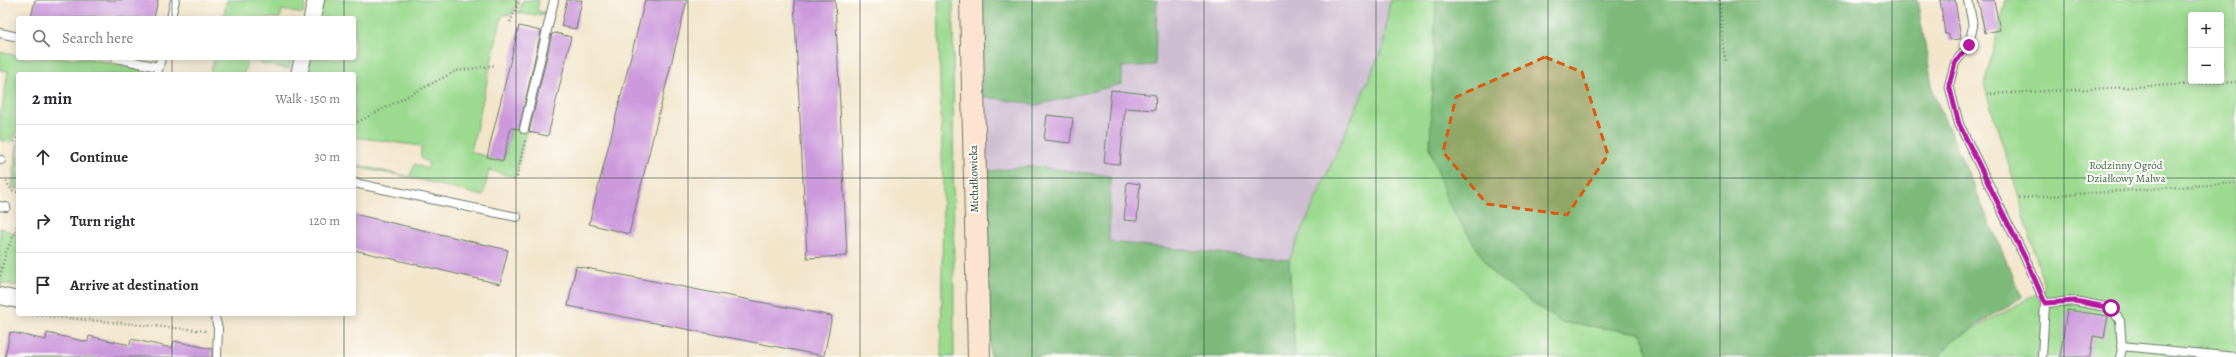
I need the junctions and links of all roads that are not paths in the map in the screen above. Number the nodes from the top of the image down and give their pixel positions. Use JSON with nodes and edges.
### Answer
{"nodes":[{"id":1,"x":175,"y":0,"type":"edge"},
{"id":2,"x":316,"y":0,"type":"edge"},
{"id":3,"x":554,"y":0,"type":"edge"},
{"id":4,"x":971,"y":0,"type":"edge"},
{"id":5,"x":1968,"y":0,"type":"edge"},
{"id":6,"x":171,"y":16,"type":"edge"},
{"id":7,"x":312,"y":16,"type":"edge"},
{"id":8,"x":0,"y":34,"type":"edge"},
{"id":9,"x":16,"y":37,"type":"edge"},
{"id":10,"x":122,"y":60,"type":"edge"},
{"id":11,"x":161,"y":60,"type":"edge"},
{"id":12,"x":302,"y":60,"type":"edge"},
{"id":13,"x":158,"y":71,"type":"edge"},
{"id":14,"x":300,"y":72,"type":"edge"},
{"id":15,"x":524,"y":129,"type":"road end"},
{"id":16,"x":356,"y":183,"type":"edge"},
{"id":17,"x":517,"y":217,"type":"dead end"},
{"id":18,"x":0,"y":296,"type":"edge"},
{"id":19,"x":16,"y":300,"type":"edge"},
{"id":20,"x":2045,"y":303,"type":"junction"},
{"id":21,"x":214,"y":316,"type":"edge"},
{"id":22,"x":2121,"y":346,"type":"junction"},
{"id":23,"x":217,"y":357,"type":"edge"},
{"id":24,"x":979,"y":357,"type":"edge"},
{"id":25,"x":2042,"y":357,"type":"edge"},
{"id":26,"x":2120,"y":357,"type":"edge"},
{"id":27,"x":2236,"y":357,"type":"edge"}],
"edges":[{"from":1,"to":6,"type":"lane"},
{"from":2,"to":7,"type":"street"},
{"from":3,"to":15,"type":"lane"},
{"from":4,"to":24,"type":"street","name":"Michałkowicka"},
{"from":5,"to":20,"type":"lane"},
{"from":8,"to":9,"type":"lane"},
{"from":10,"to":13,"type":"lane"},
{"from":11,"to":13,"type":"lane"},
{"from":12,"to":14,"type":"street"},
{"from":16,"to":17,"type":"lane"},
{"from":18,"to":19,"type":"street"},
{"from":20,"to":22,"type":"lane"},
{"from":20,"to":25,"type":"lane"},
{"from":21,"to":23,"type":"lane"},
{"from":22,"to":26,"type":"lane"},
{"from":22,"to":27,"type":"lane"}]}
